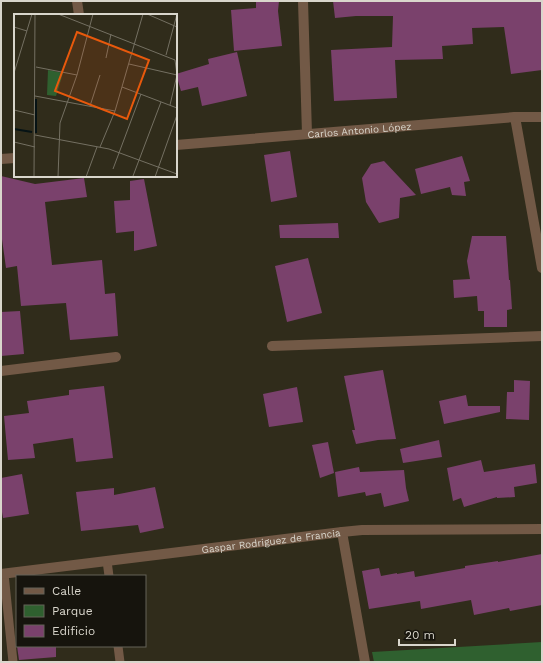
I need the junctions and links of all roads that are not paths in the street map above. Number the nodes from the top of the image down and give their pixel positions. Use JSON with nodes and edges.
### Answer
{"nodes":[{"id":1,"x":77,"y":1,"type":"edge"},
{"id":2,"x":303,"y":1,"type":"edge"},
{"id":3,"x":79,"y":14,"type":"edge"},
{"id":4,"x":515,"y":117,"type":"junction"},
{"id":5,"x":542,"y":117,"type":"edge"},
{"id":6,"x":307,"y":134,"type":"junction"},
{"id":7,"x":177,"y":145,"type":"edge"},
{"id":8,"x":14,"y":158,"type":"edge"},
{"id":9,"x":1,"y":159,"type":"edge"},
{"id":10,"x":542,"y":268,"type":"edge"},
{"id":11,"x":542,"y":336,"type":"edge"},
{"id":12,"x":272,"y":346,"type":"dead end"},
{"id":13,"x":116,"y":357,"type":"dead end"},
{"id":14,"x":1,"y":371,"type":"edge"},
{"id":15,"x":542,"y":529,"type":"edge"},
{"id":16,"x":342,"y":532,"type":"junction"},
{"id":17,"x":107,"y":561,"type":"junction"},
{"id":18,"x":2,"y":574,"type":"edge"},
{"id":19,"x":109,"y":575,"type":"edge"},
{"id":20,"x":16,"y":602,"type":"edge"},
{"id":21,"x":7,"y":603,"type":"junction"},
{"id":22,"x":118,"y":647,"type":"edge"},
{"id":23,"x":14,"y":662,"type":"edge"},
{"id":24,"x":120,"y":662,"type":"edge"},
{"id":25,"x":365,"y":662,"type":"edge"}],
"edges":[{"from":1,"to":3,"type":"street"},
{"from":2,"to":6,"type":"street"},
{"from":4,"to":5,"type":"street","name":"Carlos Antonio López"},
{"from":4,"to":6,"type":"street","name":"Carlos Antonio López"},
{"from":4,"to":10,"type":"street"},
{"from":6,"to":7,"type":"street","name":"Carlos Antonio López"},
{"from":8,"to":9,"type":"street"},
{"from":11,"to":12,"type":"street"},
{"from":13,"to":14,"type":"street"},
{"from":15,"to":16,"type":"street","name":"Gaspar Rodriguez de Francia"},
{"from":16,"to":17,"type":"street","name":"Gaspar Rodriguez de Francia"},
{"from":16,"to":25,"type":"street"},
{"from":17,"to":18,"type":"street","name":"Gaspar Rodriguez de Francia"},
{"from":17,"to":19,"type":"lane"},
{"from":18,"to":21,"type":"lane"},
{"from":20,"to":21,"type":"lane"},
{"from":21,"to":23,"type":"lane"},
{"from":22,"to":24,"type":"lane"}]}
